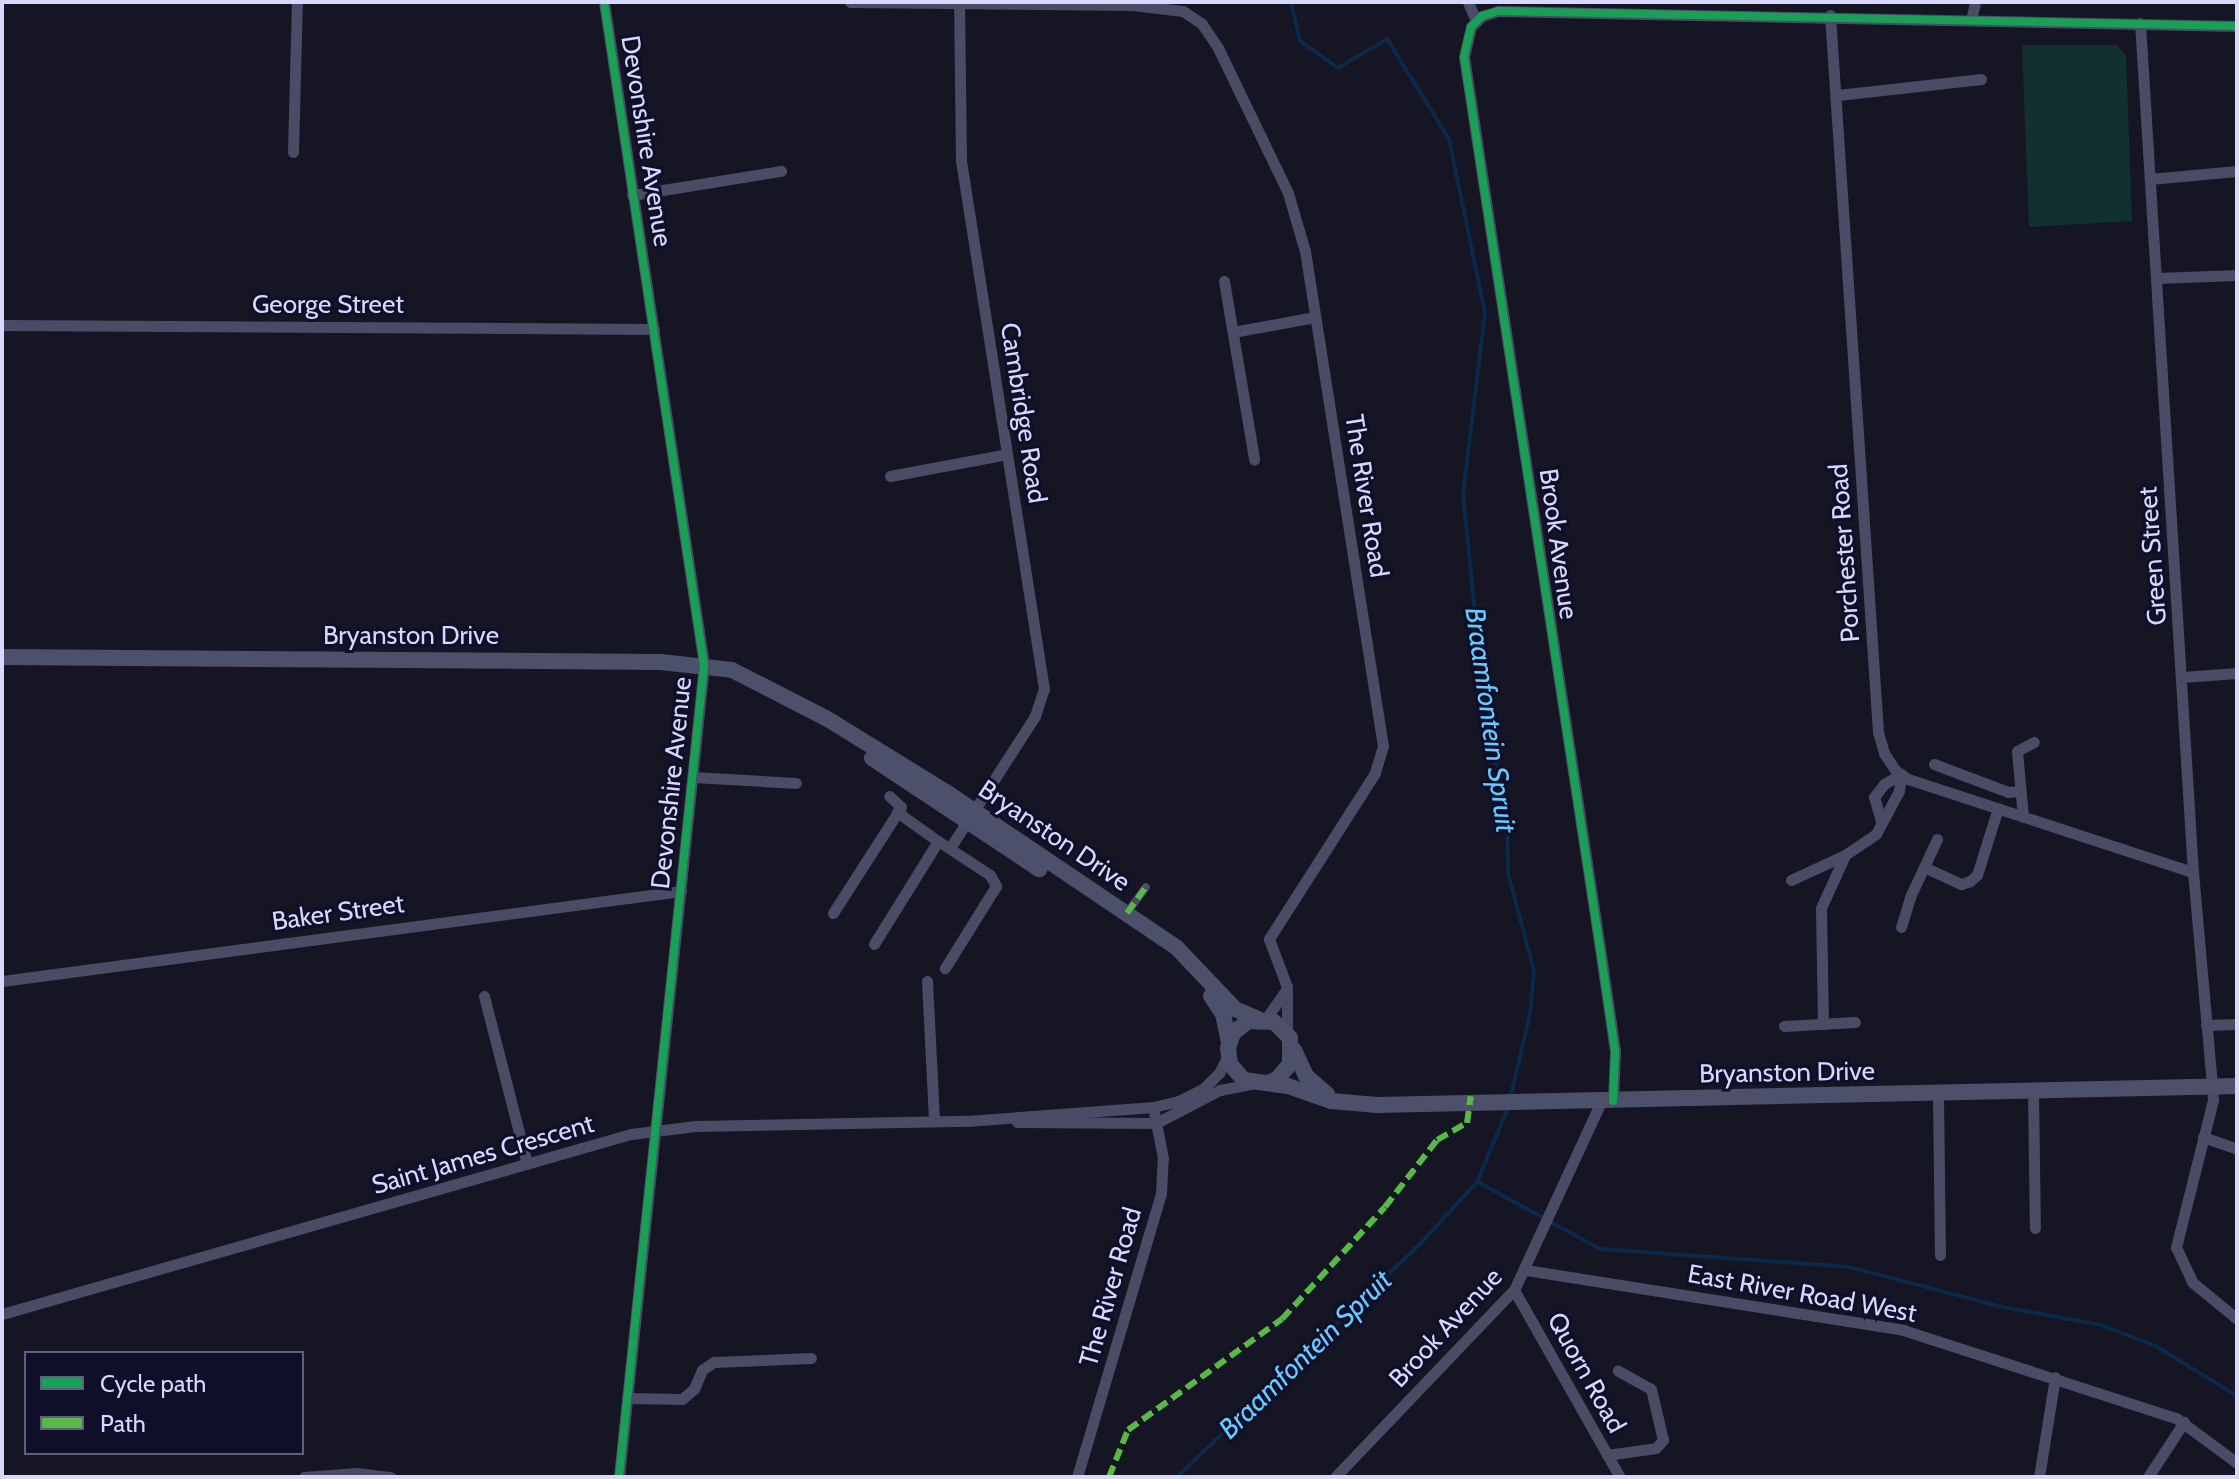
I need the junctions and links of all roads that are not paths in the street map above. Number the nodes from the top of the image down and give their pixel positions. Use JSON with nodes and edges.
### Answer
{"nodes":[{"id":1,"x":297,"y":2,"type":"edge"},
{"id":2,"x":604,"y":2,"type":"edge"},
{"id":3,"x":850,"y":2,"type":"edge"},
{"id":4,"x":958,"y":2,"type":"edge"},
{"id":5,"x":1468,"y":2,"type":"edge"},
{"id":6,"x":1975,"y":2,"type":"edge"},
{"id":7,"x":1830,"y":15,"type":"junction"},
{"id":8,"x":1971,"y":20,"type":"junction"},
{"id":9,"x":1476,"y":21,"type":"junction"},
{"id":10,"x":2140,"y":23,"type":"junction"},
{"id":11,"x":2237,"y":26,"type":"edge"},
{"id":12,"x":1981,"y":79,"type":"dead end"},
{"id":13,"x":1838,"y":95,"type":"junction"},
{"id":14,"x":293,"y":152,"type":"dead end"},
{"id":15,"x":781,"y":171,"type":"dead end"},
{"id":16,"x":2237,"y":171,"type":"edge"},
{"id":17,"x":2150,"y":179,"type":"junction"},
{"id":18,"x":632,"y":195,"type":"junction"},
{"id":19,"x":2237,"y":275,"type":"edge"},
{"id":20,"x":2157,"y":278,"type":"junction"},
{"id":21,"x":1224,"y":281,"type":"dead end"},
{"id":22,"x":1315,"y":317,"type":"junction"},
{"id":23,"x":2,"y":325,"type":"edge"},
{"id":24,"x":654,"y":329,"type":"junction"},
{"id":25,"x":1233,"y":332,"type":"junction"},
{"id":26,"x":1007,"y":454,"type":"junction"},
{"id":27,"x":1254,"y":459,"type":"dead end"},
{"id":28,"x":890,"y":476,"type":"dead end"},
{"id":29,"x":2,"y":657,"type":"edge"},
{"id":30,"x":704,"y":665,"type":"junction"},
{"id":31,"x":2237,"y":673,"type":"edge"},
{"id":32,"x":2182,"y":677,"type":"junction"},
{"id":33,"x":2034,"y":742,"type":"dead end"},
{"id":34,"x":1934,"y":764,"type":"dead end"},
{"id":35,"x":1901,"y":774,"type":"junction"},
{"id":36,"x":693,"y":777,"type":"junction"},
{"id":37,"x":796,"y":783,"type":"dead end"},
{"id":38,"x":2020,"y":791,"type":"junction"},
{"id":39,"x":889,"y":796,"type":"dead end"},
{"id":40,"x":1998,"y":808,"type":"junction"},
{"id":41,"x":897,"y":812,"type":"junction"},
{"id":42,"x":971,"y":816,"type":"junction"},
{"id":43,"x":2023,"y":817,"type":"junction"},
{"id":44,"x":1881,"y":821,"type":"junction"},
{"id":45,"x":1937,"y":839,"type":"dead end"},
{"id":46,"x":938,"y":841,"type":"junction"},
{"id":47,"x":950,"y":848,"type":"junction"},
{"id":48,"x":1845,"y":855,"type":"junction"},
{"id":49,"x":1924,"y":867,"type":"junction"},
{"id":50,"x":2193,"y":872,"type":"junction"},
{"id":51,"x":1791,"y":880,"type":"dead end"},
{"id":52,"x":1146,"y":887,"type":"dead end"},
{"id":53,"x":681,"y":891,"type":"junction"},
{"id":54,"x":833,"y":913,"type":"dead end"},
{"id":55,"x":1127,"y":913,"type":"junction"},
{"id":56,"x":1901,"y":927,"type":"dead end"},
{"id":57,"x":874,"y":944,"type":"dead end"},
{"id":58,"x":945,"y":968,"type":"dead end"},
{"id":59,"x":2,"y":981,"type":"edge"},
{"id":60,"x":927,"y":981,"type":"dead end"},
{"id":61,"x":1287,"y":987,"type":"junction"},
{"id":62,"x":484,"y":996,"type":"dead end"},
{"id":63,"x":1262,"y":1020,"type":"junction"},
{"id":64,"x":1855,"y":1022,"type":"dead end"},
{"id":65,"x":1823,"y":1024,"type":"junction"},
{"id":66,"x":2237,"y":1024,"type":"edge"},
{"id":67,"x":2206,"y":1025,"type":"junction"},
{"id":68,"x":1784,"y":1026,"type":"dead end"},
{"id":69,"x":1289,"y":1039,"type":"junction"},
{"id":70,"x":1228,"y":1048,"type":"junction"},
{"id":71,"x":1261,"y":1083,"type":"junction"},
{"id":72,"x":2212,"y":1086,"type":"junction"},
{"id":73,"x":2237,"y":1086,"type":"edge"},
{"id":74,"x":2033,"y":1091,"type":"junction"},
{"id":75,"x":1938,"y":1094,"type":"junction"},
{"id":76,"x":1338,"y":1101,"type":"junction"},
{"id":77,"x":1607,"y":1102,"type":"junction"},
{"id":78,"x":1153,"y":1107,"type":"junction"},
{"id":79,"x":988,"y":1118,"type":"junction"},
{"id":80,"x":934,"y":1121,"type":"junction"},
{"id":81,"x":1156,"y":1123,"type":"junction"},
{"id":82,"x":656,"y":1129,"type":"junction"},
{"id":83,"x":2203,"y":1137,"type":"junction"},
{"id":84,"x":2237,"y":1149,"type":"edge"},
{"id":85,"x":527,"y":1164,"type":"junction"},
{"id":86,"x":2035,"y":1228,"type":"dead end"},
{"id":87,"x":1940,"y":1255,"type":"dead end"},
{"id":88,"x":1526,"y":1270,"type":"junction"},
{"id":89,"x":1514,"y":1290,"type":"junction"},
{"id":90,"x":2,"y":1314,"type":"edge"},
{"id":91,"x":2237,"y":1319,"type":"edge"},
{"id":92,"x":811,"y":1358,"type":"dead end"},
{"id":93,"x":1618,"y":1371,"type":"dead end"},
{"id":94,"x":2055,"y":1377,"type":"junction"},
{"id":95,"x":627,"y":1398,"type":"junction"},
{"id":96,"x":2184,"y":1422,"type":"junction"},
{"id":97,"x":1607,"y":1455,"type":"junction"},
{"id":98,"x":2237,"y":1463,"type":"edge"},
{"id":99,"x":343,"y":1475,"type":"edge"},
{"id":100,"x":304,"y":1477,"type":"edge"},
{"id":101,"x":391,"y":1477,"type":"edge"},
{"id":102,"x":619,"y":1477,"type":"edge"},
{"id":103,"x":1077,"y":1477,"type":"edge"},
{"id":104,"x":1335,"y":1477,"type":"edge"},
{"id":105,"x":1620,"y":1477,"type":"edge"},
{"id":106,"x":2039,"y":1477,"type":"edge"},
{"id":107,"x":2148,"y":1477,"type":"edge"}],
"edges":[{"from":1,"to":14,"type":"street"},
{"from":2,"to":18,"type":"street","name":"Devonshire Avenue"},
{"from":3,"to":4,"type":"street"},
{"from":4,"to":22,"type":"street","name":"The River Road"},
{"from":4,"to":26,"type":"street","name":"Cambridge Road"},
{"from":5,"to":9,"type":"street"},
{"from":6,"to":8,"type":"street"},
{"from":7,"to":8,"type":"street"},
{"from":7,"to":9,"type":"street"},
{"from":7,"to":13,"type":"street","name":"Porchester Road"},
{"from":8,"to":10,"type":"street"},
{"from":9,"to":77,"type":"street","name":"Brook Avenue"},
{"from":10,"to":11,"type":"street"},
{"from":10,"to":17,"type":"street","name":"Green Street"},
{"from":12,"to":13,"type":"street"},
{"from":13,"to":35,"type":"street","name":"Porchester Road"},
{"from":15,"to":18,"type":"street"},
{"from":16,"to":17,"type":"street"},
{"from":17,"to":20,"type":"street","name":"Green Street"},
{"from":18,"to":24,"type":"street","name":"Devonshire Avenue"},
{"from":19,"to":20,"type":"street"},
{"from":20,"to":32,"type":"street","name":"Green Street"},
{"from":21,"to":25,"type":"street"},
{"from":22,"to":25,"type":"street"},
{"from":22,"to":61,"type":"street","name":"The River Road"},
{"from":23,"to":24,"type":"street","name":"George Street"},
{"from":24,"to":30,"type":"street","name":"Devonshire Avenue"},
{"from":25,"to":27,"type":"street"},
{"from":26,"to":28,"type":"street"},
{"from":26,"to":42,"type":"street","name":"Cambridge Road"},
{"from":29,"to":30,"type":"main road","name":"Bryanston Drive"},
{"from":30,"to":36,"type":"street","name":"Devonshire Avenue"},
{"from":30,"to":42,"type":"main road","name":"Bryanston Drive"},
{"from":31,"to":32,"type":"street"},
{"from":32,"to":50,"type":"street","name":"Green Street"},
{"from":33,"to":38,"type":"street"},
{"from":34,"to":38,"type":"street"},
{"from":35,"to":40,"type":"street"},
{"from":35,"to":44,"type":"street"},
{"from":35,"to":44,"type":"street"},
{"from":36,"to":37,"type":"street"},
{"from":36,"to":53,"type":"street","name":"Devonshire Avenue"},
{"from":38,"to":43,"type":"street"},
{"from":39,"to":41,"type":"street"},
{"from":40,"to":43,"type":"street"},
{"from":40,"to":49,"type":"street"},
{"from":41,"to":46,"type":"street"},
{"from":41,"to":54,"type":"street"},
{"from":42,"to":47,"type":"street","name":"Cambridge Road"},
{"from":42,"to":55,"type":"main road","name":"Bryanston Drive"},
{"from":42,"to":70,"type":"main road","name":"Bryanston Drive"},
{"from":43,"to":50,"type":"street"},
{"from":44,"to":48,"type":"street"},
{"from":45,"to":49,"type":"street"},
{"from":46,"to":47,"type":"street"},
{"from":46,"to":57,"type":"street"},
{"from":47,"to":58,"type":"street"},
{"from":48,"to":51,"type":"street"},
{"from":48,"to":65,"type":"street"},
{"from":49,"to":56,"type":"street"},
{"from":50,"to":67,"type":"street","name":"Green Street"},
{"from":52,"to":55,"type":"street"},
{"from":53,"to":59,"type":"street","name":"Baker Street"},
{"from":53,"to":82,"type":"street","name":"Devonshire Avenue"},
{"from":55,"to":63,"type":"main road","name":"Bryanston Drive"},
{"from":60,"to":80,"type":"street"},
{"from":61,"to":63,"type":"street"},
{"from":61,"to":69,"type":"street","name":"The River Road"},
{"from":62,"to":85,"type":"street"},
{"from":63,"to":69,"type":"main road"},
{"from":63,"to":70,"type":"main road"},
{"from":64,"to":65,"type":"street"},
{"from":65,"to":68,"type":"street"},
{"from":66,"to":67,"type":"street"},
{"from":67,"to":72,"type":"street","name":"Green Street"},
{"from":69,"to":71,"type":"main road"},
{"from":69,"to":76,"type":"main road"},
{"from":70,"to":71,"type":"main road"},
{"from":70,"to":78,"type":"street","name":"Saint James Crescent"},
{"from":71,"to":76,"type":"main road","name":"Bryanston Drive"},
{"from":71,"to":81,"type":"street","name":"Saint James Crescent"},
{"from":72,"to":73,"type":"main road","name":"Bryanston Drive"},
{"from":72,"to":74,"type":"main road","name":"Bryanston Drive"},
{"from":72,"to":83,"type":"street","name":"Green Street"},
{"from":74,"to":75,"type":"main road","name":"Bryanston Drive"},
{"from":74,"to":86,"type":"street"},
{"from":75,"to":77,"type":"main road","name":"Bryanston Drive"},
{"from":75,"to":87,"type":"street"},
{"from":76,"to":77,"type":"main road","name":"Bryanston Drive"},
{"from":77,"to":88,"type":"street","name":"Brook Avenue"},
{"from":78,"to":79,"type":"street","name":"Saint James Crescent"},
{"from":78,"to":81,"type":"street","name":"The River Road"},
{"from":79,"to":80,"type":"street","name":"Saint James Crescent"},
{"from":79,"to":81,"type":"street","name":"Saint James Crescent"},
{"from":80,"to":82,"type":"street","name":"Saint James Crescent"},
{"from":81,"to":103,"type":"street","name":"The River Road"},
{"from":82,"to":85,"type":"street","name":"Saint James Crescent"},
{"from":82,"to":95,"type":"street","name":"Devonshire Avenue"},
{"from":83,"to":84,"type":"street"},
{"from":83,"to":91,"type":"street","name":"Green Street"},
{"from":85,"to":90,"type":"street","name":"Saint James Crescent"},
{"from":88,"to":89,"type":"street","name":"Brook Avenue"},
{"from":88,"to":94,"type":"street","name":"East River Road West"},
{"from":89,"to":97,"type":"street","name":"Quorn Road"},
{"from":89,"to":104,"type":"street","name":"Brook Avenue"},
{"from":92,"to":95,"type":"street"},
{"from":93,"to":97,"type":"street"},
{"from":94,"to":96,"type":"street","name":"East River Road West"},
{"from":94,"to":106,"type":"street"},
{"from":95,"to":102,"type":"street","name":"Devonshire Avenue"},
{"from":96,"to":98,"type":"street","name":"East River Road West"},
{"from":96,"to":107,"type":"street"},
{"from":97,"to":105,"type":"street","name":"Quorn Road"},
{"from":99,"to":100,"type":"street"},
{"from":99,"to":101,"type":"street"}]}
